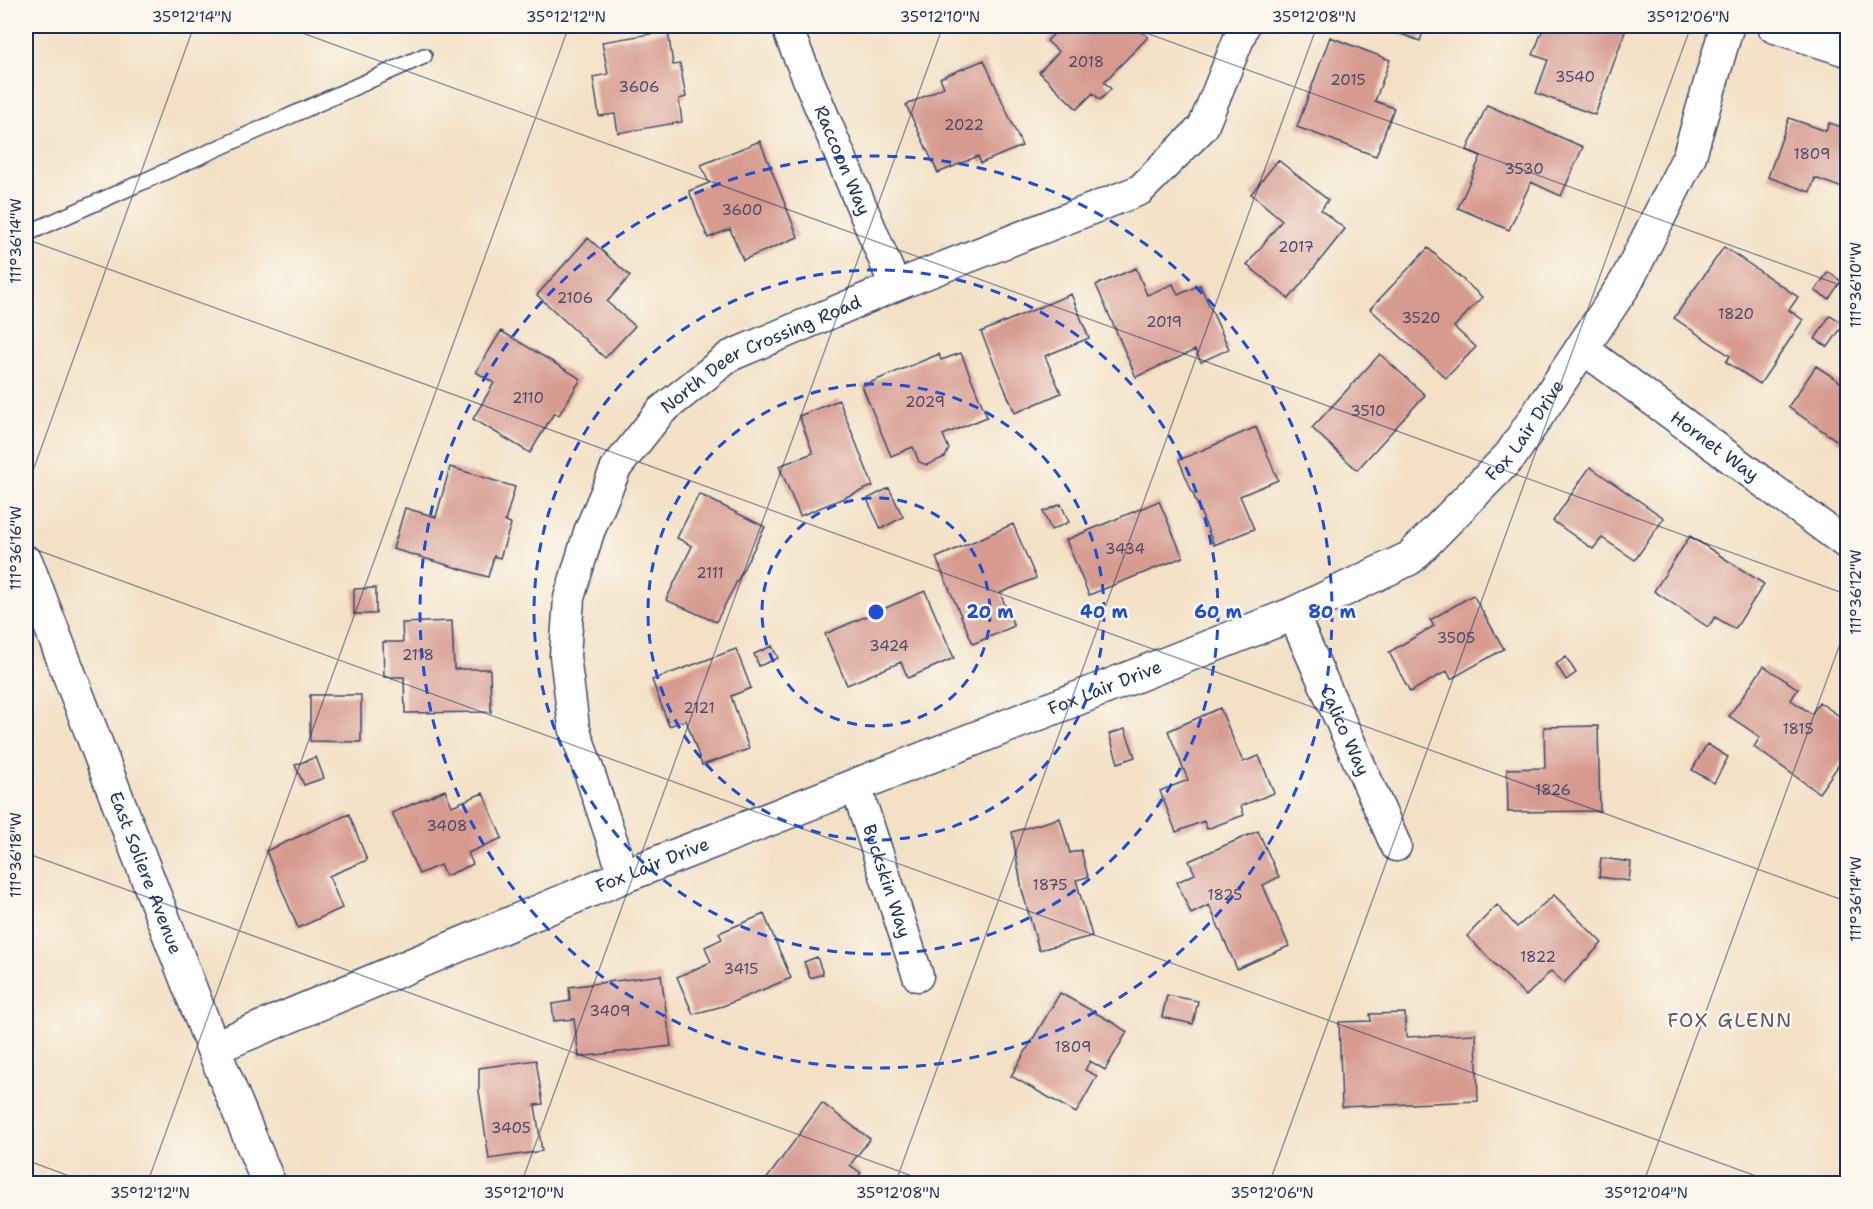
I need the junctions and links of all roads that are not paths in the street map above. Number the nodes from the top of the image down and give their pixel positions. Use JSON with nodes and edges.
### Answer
{"nodes":[{"id":1,"x":1244,"y":26,"type":"edge"},
{"id":2,"x":1726,"y":26,"type":"edge"},
{"id":3,"x":1774,"y":26,"type":"edge"},
{"id":4,"x":790,"y":36,"type":"dead end"},
{"id":5,"x":1848,"y":50,"type":"edge"},
{"id":6,"x":424,"y":56,"type":"dead end"},
{"id":7,"x":26,"y":234,"type":"edge"},
{"id":8,"x":895,"y":286,"type":"junction"},
{"id":9,"x":1582,"y":348,"type":"junction"},
{"id":10,"x":1848,"y":545,"type":"edge"},
{"id":11,"x":26,"y":562,"type":"edge"},
{"id":12,"x":1293,"y":614,"type":"junction"},
{"id":13,"x":856,"y":787,"type":"junction"},
{"id":14,"x":1396,"y":846,"type":"dead end"},
{"id":15,"x":624,"y":876,"type":"junction"},
{"id":16,"x":918,"y":976,"type":"dead end"},
{"id":17,"x":213,"y":1048,"type":"junction"},
{"id":18,"x":269,"y":1184,"type":"edge"}],
"edges":[{"from":1,"to":8,"type":"street","name":"North Deer Crossing Road"},
{"from":2,"to":9,"type":"street","name":"Fox Lair Drive"},
{"from":3,"to":5,"type":"street"},
{"from":4,"to":8,"type":"street","name":"Raccoon Way"},
{"from":6,"to":7,"type":"lane"},
{"from":8,"to":15,"type":"street","name":"North Deer Crossing Road"},
{"from":9,"to":10,"type":"street","name":"Hornet Way"},
{"from":9,"to":12,"type":"street","name":"Fox Lair Drive"},
{"from":11,"to":17,"type":"street","name":"East Soliere Avenue"},
{"from":12,"to":13,"type":"street","name":"Fox Lair Drive"},
{"from":12,"to":14,"type":"street","name":"Calico Way"},
{"from":13,"to":15,"type":"street","name":"Fox Lair Drive"},
{"from":13,"to":16,"type":"street","name":"Buckskin Way"},
{"from":15,"to":17,"type":"street","name":"Fox Lair Drive"},
{"from":17,"to":18,"type":"street","name":"East Soliere Avenue"}]}
